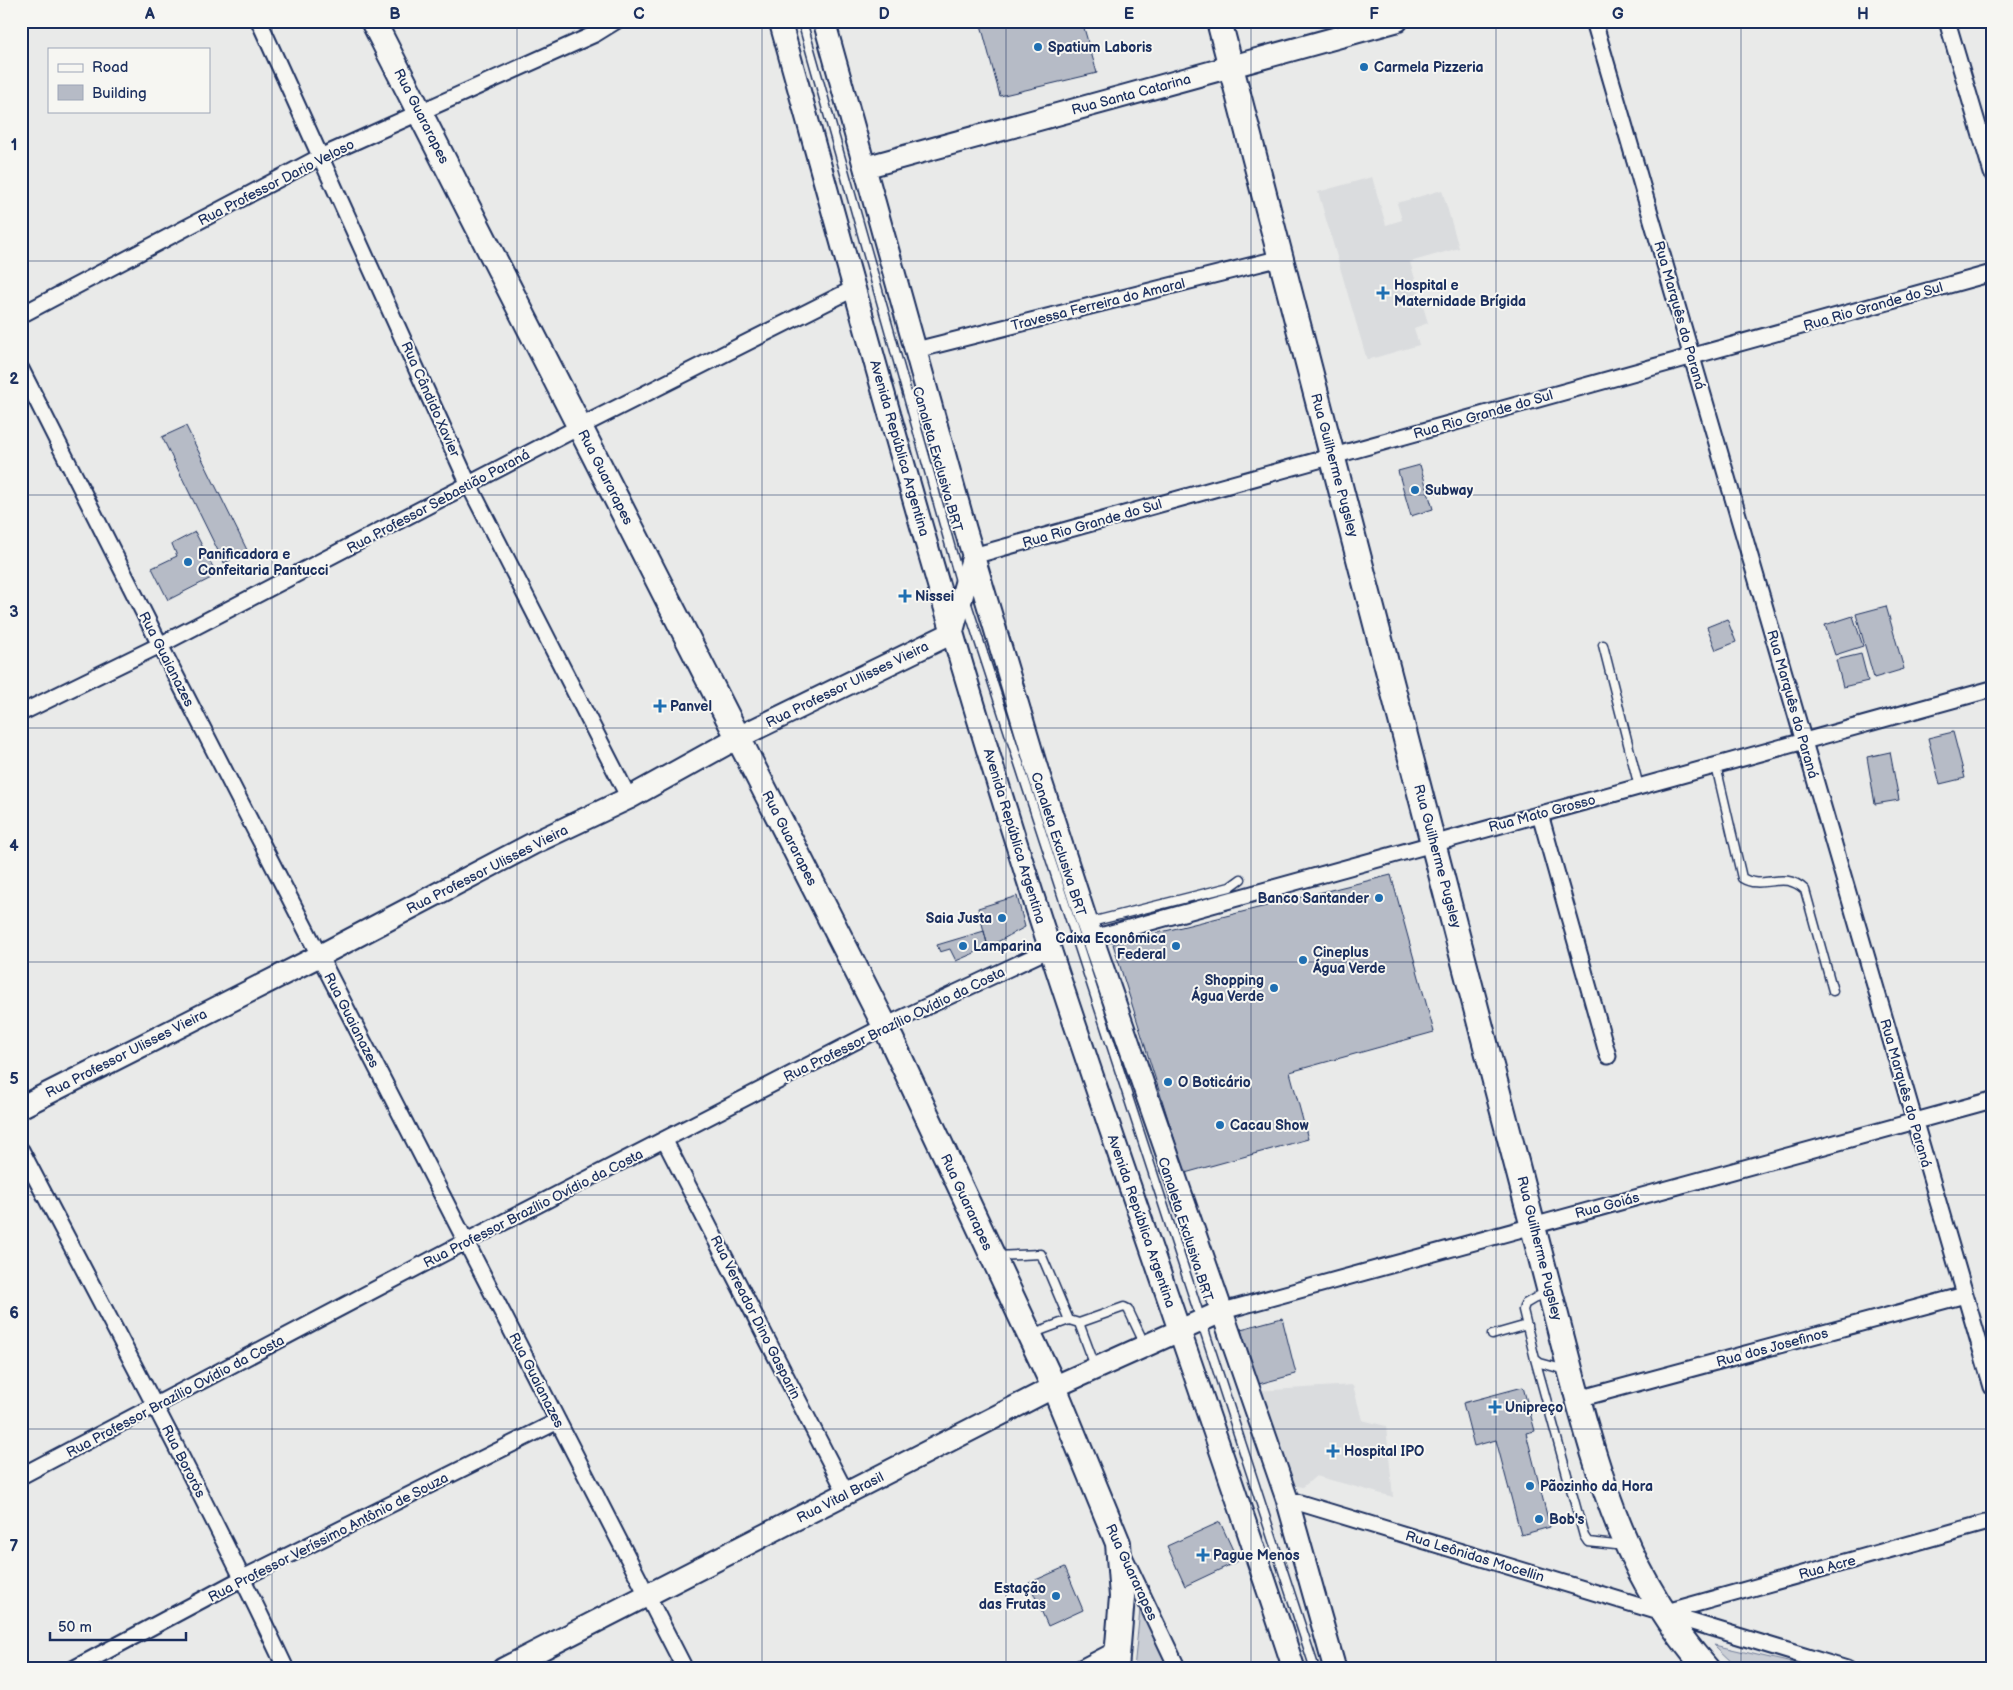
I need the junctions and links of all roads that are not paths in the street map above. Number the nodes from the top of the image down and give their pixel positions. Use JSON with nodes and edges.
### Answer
{"nodes":[{"id":1,"x":259,"y":21,"type":"edge"},
{"id":2,"x":373,"y":21,"type":"edge"},
{"id":3,"x":616,"y":21,"type":"edge"},
{"id":4,"x":780,"y":21,"type":"edge"},
{"id":5,"x":802,"y":21,"type":"edge"},
{"id":6,"x":824,"y":21,"type":"edge"},
{"id":7,"x":1219,"y":21,"type":"edge"},
{"id":8,"x":1397,"y":21,"type":"edge"},
{"id":9,"x":1594,"y":21,"type":"edge"},
{"id":10,"x":1947,"y":21,"type":"edge"},
{"id":11,"x":1231,"y":67,"type":"junction"},
{"id":12,"x":421,"y":114,"type":"junction"},
{"id":13,"x":320,"y":157,"type":"junction"},
{"id":14,"x":866,"y":167,"type":"junction"},
{"id":15,"x":1992,"y":173,"type":"edge"},
{"id":16,"x":1281,"y":258,"type":"junction"},
{"id":17,"x":1992,"y":273,"type":"edge"},
{"id":18,"x":855,"y":288,"type":"junction"},
{"id":19,"x":21,"y":315,"type":"edge"},
{"id":20,"x":916,"y":350,"type":"junction"},
{"id":21,"x":1692,"y":356,"type":"junction"},
{"id":22,"x":21,"y":369,"type":"edge"},
{"id":23,"x":581,"y":426,"type":"junction"},
{"id":24,"x":1333,"y":456,"type":"junction"},
{"id":25,"x":469,"y":484,"type":"junction"},
{"id":26,"x":973,"y":556,"type":"junction"},
{"id":27,"x":963,"y":593,"type":"junction"},
{"id":28,"x":952,"y":633,"type":"junction"},
{"id":29,"x":160,"y":645,"type":"junction"},
{"id":30,"x":1603,"y":645,"type":"dead end"},
{"id":31,"x":1992,"y":689,"type":"edge"},
{"id":32,"x":21,"y":713,"type":"edge"},
{"id":33,"x":739,"y":737,"type":"junction"},
{"id":34,"x":1804,"y":741,"type":"junction"},
{"id":35,"x":1716,"y":766,"type":"junction"},
{"id":36,"x":1639,"y":787,"type":"junction"},
{"id":37,"x":629,"y":798,"type":"junction"},
{"id":38,"x":1540,"y":814,"type":"junction"},
{"id":39,"x":1434,"y":843,"type":"junction"},
{"id":40,"x":1241,"y":879,"type":"dead end"},
{"id":41,"x":1090,"y":930,"type":"junction"},
{"id":42,"x":1050,"y":949,"type":"junction"},
{"id":43,"x":319,"y":956,"type":"junction"},
{"id":44,"x":1833,"y":991,"type":"dead end"},
{"id":45,"x":885,"y":1026,"type":"junction"},
{"id":46,"x":1608,"y":1056,"type":"dead end"},
{"id":47,"x":1992,"y":1100,"type":"edge"},
{"id":48,"x":21,"y":1106,"type":"edge"},
{"id":49,"x":1914,"y":1121,"type":"junction"},
{"id":50,"x":665,"y":1141,"type":"junction"},
{"id":51,"x":21,"y":1150,"type":"edge"},
{"id":52,"x":1534,"y":1225,"type":"junction"},
{"id":53,"x":467,"y":1241,"type":"junction"},
{"id":54,"x":992,"y":1256,"type":"junction"},
{"id":55,"x":1550,"y":1290,"type":"junction"},
{"id":56,"x":1965,"y":1295,"type":"junction"},
{"id":57,"x":1223,"y":1311,"type":"junction"},
{"id":58,"x":1069,"y":1320,"type":"junction"},
{"id":59,"x":1203,"y":1320,"type":"junction"},
{"id":60,"x":1078,"y":1323,"type":"junction"},
{"id":61,"x":1527,"y":1325,"type":"junction"},
{"id":62,"x":1179,"y":1330,"type":"junction"},
{"id":63,"x":1029,"y":1335,"type":"junction"},
{"id":64,"x":1492,"y":1335,"type":"dead end"},
{"id":65,"x":1146,"y":1346,"type":"junction"},
{"id":66,"x":1535,"y":1359,"type":"junction"},
{"id":67,"x":1096,"y":1368,"type":"junction"},
{"id":68,"x":1571,"y":1371,"type":"junction"},
{"id":69,"x":1992,"y":1386,"type":"edge"},
{"id":70,"x":1054,"y":1388,"type":"junction"},
{"id":71,"x":1578,"y":1399,"type":"junction"},
{"id":72,"x":156,"y":1407,"type":"junction"},
{"id":73,"x":558,"y":1421,"type":"junction"},
{"id":74,"x":21,"y":1476,"type":"edge"},
{"id":75,"x":846,"y":1493,"type":"junction"},
{"id":76,"x":1287,"y":1498,"type":"junction"},
{"id":77,"x":1992,"y":1522,"type":"edge"},
{"id":78,"x":1118,"y":1543,"type":"junction"},
{"id":79,"x":1627,"y":1547,"type":"junction"},
{"id":80,"x":243,"y":1578,"type":"junction"},
{"id":81,"x":647,"y":1596,"type":"junction"},
{"id":82,"x":1663,"y":1613,"type":"junction"},
{"id":83,"x":1117,"y":1658,"type":"edge"},
{"id":84,"x":73,"y":1669,"type":"edge"},
{"id":85,"x":286,"y":1669,"type":"edge"},
{"id":86,"x":503,"y":1669,"type":"edge"},
{"id":87,"x":685,"y":1669,"type":"edge"},
{"id":88,"x":1080,"y":1669,"type":"edge"},
{"id":89,"x":1178,"y":1669,"type":"edge"},
{"id":90,"x":1294,"y":1669,"type":"edge"},
{"id":91,"x":1315,"y":1669,"type":"edge"},
{"id":92,"x":1335,"y":1669,"type":"edge"},
{"id":93,"x":1708,"y":1669,"type":"edge"},
{"id":94,"x":1847,"y":1669,"type":"edge"}],
"edges":[{"from":1,"to":13,"type":"street","name":"Rua Cândido Xavier"},
{"from":2,"to":12,"type":"main road","name":"Rua Guararapes"},
{"from":3,"to":12,"type":"street","name":"Rua Professor Dario Veloso"},
{"from":4,"to":18,"type":"street","name":"Avenida República Argentina"},
{"from":5,"to":27,"type":"lane","name":"Canaleta Exclusiva BRT"},
{"from":6,"to":14,"type":"street"},
{"from":7,"to":11,"type":"main road","name":"Rua Guilherme Pugsley"},
{"from":8,"to":11,"type":"street","name":"Rua Santa Catarina"},
{"from":9,"to":21,"type":"street","name":"Rua Marquês do Paraná"},
{"from":10,"to":15,"type":"street"},
{"from":11,"to":14,"type":"street","name":"Rua Santa Catarina"},
{"from":11,"to":16,"type":"main road","name":"Rua Guilherme Pugsley"},
{"from":12,"to":13,"type":"street","name":"Rua Professor Dario Veloso"},
{"from":12,"to":23,"type":"main road","name":"Rua Guararapes"},
{"from":13,"to":19,"type":"street","name":"Rua Professor Dario Veloso"},
{"from":13,"to":25,"type":"street","name":"Rua Cândido Xavier"},
{"from":14,"to":20,"type":"street"},
{"from":16,"to":20,"type":"street","name":"Travessa Ferreira do Amaral"},
{"from":16,"to":24,"type":"main road","name":"Rua Guilherme Pugsley"},
{"from":17,"to":21,"type":"street","name":"Rua Rio Grande do Sul"},
{"from":18,"to":23,"type":"street","name":"Rua Professor Sebastião Paraná"},
{"from":18,"to":28,"type":"street","name":"Avenida República Argentina"},
{"from":20,"to":26,"type":"street"},
{"from":21,"to":24,"type":"street","name":"Rua Rio Grande do Sul"},
{"from":21,"to":34,"type":"street","name":"Rua Marquês do Paraná"},
{"from":22,"to":29,"type":"street","name":"Rua Guaianazes"},
{"from":23,"to":25,"type":"street","name":"Rua Professor Sebastião Paraná"},
{"from":23,"to":33,"type":"main road","name":"Rua Guararapes"},
{"from":24,"to":26,"type":"street","name":"Rua Rio Grande do Sul"},
{"from":24,"to":39,"type":"main road","name":"Rua Guilherme Pugsley"},
{"from":25,"to":29,"type":"street","name":"Rua Professor Sebastião Paraná"},
{"from":25,"to":37,"type":"street","name":"Rua Cândido Xavier"},
{"from":26,"to":27,"type":"street"},
{"from":26,"to":41,"type":"street"},
{"from":27,"to":28,"type":"street"},
{"from":27,"to":59,"type":"lane","name":"Canaleta Exclusiva BRT"},
{"from":28,"to":33,"type":"street","name":"Rua Professor Ulisses Vieira"},
{"from":28,"to":42,"type":"street","name":"Avenida República Argentina"},
{"from":29,"to":32,"type":"street","name":"Rua Professor Sebastião Paraná"},
{"from":29,"to":43,"type":"street","name":"Rua Guaianazes"},
{"from":30,"to":36,"type":"lane"},
{"from":31,"to":34,"type":"street","name":"Rua Mato Grosso"},
{"from":33,"to":37,"type":"street","name":"Rua Professor Ulisses Vieira"},
{"from":33,"to":45,"type":"main road","name":"Rua Guararapes"},
{"from":34,"to":35,"type":"street","name":"Rua Mato Grosso"},
{"from":34,"to":49,"type":"street","name":"Rua Marquês do Paraná"},
{"from":35,"to":36,"type":"street","name":"Rua Mato Grosso"},
{"from":35,"to":44,"type":"lane"},
{"from":36,"to":38,"type":"street","name":"Rua Mato Grosso"},
{"from":37,"to":43,"type":"street","name":"Rua Professor Ulisses Vieira"},
{"from":38,"to":39,"type":"street","name":"Rua Mato Grosso"},
{"from":38,"to":46,"type":"street"},
{"from":39,"to":41,"type":"street","name":"Rua Mato Grosso"},
{"from":39,"to":52,"type":"main road","name":"Rua Guilherme Pugsley"},
{"from":40,"to":41,"type":"lane"},
{"from":41,"to":57,"type":"street"},
{"from":42,"to":45,"type":"street","name":"Rua Professor Brazílio Ovídio da Costa"},
{"from":42,"to":62,"type":"street","name":"Avenida República Argentina"},
{"from":43,"to":48,"type":"street","name":"Rua Professor Ulisses Vieira"},
{"from":43,"to":53,"type":"street","name":"Rua Guaianazes"},
{"from":45,"to":50,"type":"street","name":"Rua Professor Brazílio Ovídio da Costa"},
{"from":45,"to":54,"type":"main road","name":"Rua Guararapes"},
{"from":47,"to":49,"type":"street","name":"Rua Goiás"},
{"from":49,"to":52,"type":"street","name":"Rua Goiás"},
{"from":49,"to":56,"type":"street","name":"Rua Marquês do Paraná"},
{"from":50,"to":53,"type":"street","name":"Rua Professor Brazílio Ovídio da Costa"},
{"from":50,"to":75,"type":"street","name":"Rua Vereador Dino Gasparin"},
{"from":51,"to":72,"type":"street","name":"Rua Bororós"},
{"from":52,"to":55,"type":"main road","name":"Rua Guilherme Pugsley"},
{"from":52,"to":57,"type":"street","name":"Rua Goiás"},
{"from":53,"to":72,"type":"street","name":"Rua Professor Brazílio Ovídio da Costa"},
{"from":53,"to":73,"type":"street","name":"Rua Guaianazes"},
{"from":54,"to":58,"type":"lane"},
{"from":54,"to":63,"type":"main road","name":"Rua Guararapes"},
{"from":55,"to":61,"type":"lane"},
{"from":55,"to":68,"type":"main road","name":"Rua Guilherme Pugsley"},
{"from":56,"to":69,"type":"street","name":"Rua Marquês do Paraná"},
{"from":56,"to":71,"type":"street","name":"Rua dos Josefinos"},
{"from":57,"to":59,"type":"street","name":"Rua Vital Brasil"},
{"from":57,"to":76,"type":"street"},
{"from":58,"to":60,"type":"lane"},
{"from":58,"to":63,"type":"lane"},
{"from":59,"to":62,"type":"street","name":"Rua Vital Brasil"},
{"from":59,"to":91,"type":"lane","name":"Canaleta Exclusiva BRT"},
{"from":60,"to":65,"type":"lane"},
{"from":60,"to":67,"type":"lane"},
{"from":61,"to":64,"type":"lane"},
{"from":61,"to":66,"type":"lane"},
{"from":62,"to":65,"type":"street","name":"Rua Vital Brasil"},
{"from":62,"to":90,"type":"street","name":"Avenida República Argentina"},
{"from":63,"to":70,"type":"main road","name":"Rua Guararapes"},
{"from":65,"to":67,"type":"street","name":"Rua Vital Brasil"},
{"from":66,"to":68,"type":"lane"},
{"from":66,"to":79,"type":"lane"},
{"from":67,"to":70,"type":"street","name":"Rua Vital Brasil"},
{"from":68,"to":71,"type":"main road","name":"Rua Guilherme Pugsley"},
{"from":70,"to":75,"type":"street","name":"Rua Vital Brasil"},
{"from":70,"to":78,"type":"main road","name":"Rua Guararapes"},
{"from":71,"to":79,"type":"main road","name":"Rua Guilherme Pugsley"},
{"from":72,"to":74,"type":"street","name":"Rua Professor Brazílio Ovídio da Costa"},
{"from":72,"to":80,"type":"street","name":"Rua Bororós"},
{"from":73,"to":80,"type":"street","name":"Rua Professor Veríssimo Antônio de Souza"},
{"from":73,"to":81,"type":"street","name":"Rua Guaianazes"},
{"from":75,"to":81,"type":"street","name":"Rua Vital Brasil"},
{"from":76,"to":82,"type":"street","name":"Rua Leônidas Mocellin"},
{"from":76,"to":92,"type":"street"},
{"from":77,"to":82,"type":"street","name":"Rua Acre"},
{"from":78,"to":83,"type":"main road"},
{"from":78,"to":89,"type":"street","name":"Rua Guararapes"},
{"from":79,"to":82,"type":"main road","name":"Rua Guilherme Pugsley"},
{"from":80,"to":84,"type":"street","name":"Rua Professor Veríssimo Antônio de Souza"},
{"from":80,"to":85,"type":"street","name":"Rua Bororós"},
{"from":81,"to":86,"type":"street","name":"Rua Vital Brasil"},
{"from":81,"to":87,"type":"street","name":"Rua Guaianazes"},
{"from":82,"to":93,"type":"main road","name":"Rua Guilherme Pugsley"},
{"from":82,"to":94,"type":"street","name":"Rua Leônidas Mocellin"},
{"from":83,"to":88,"type":"street"}]}
